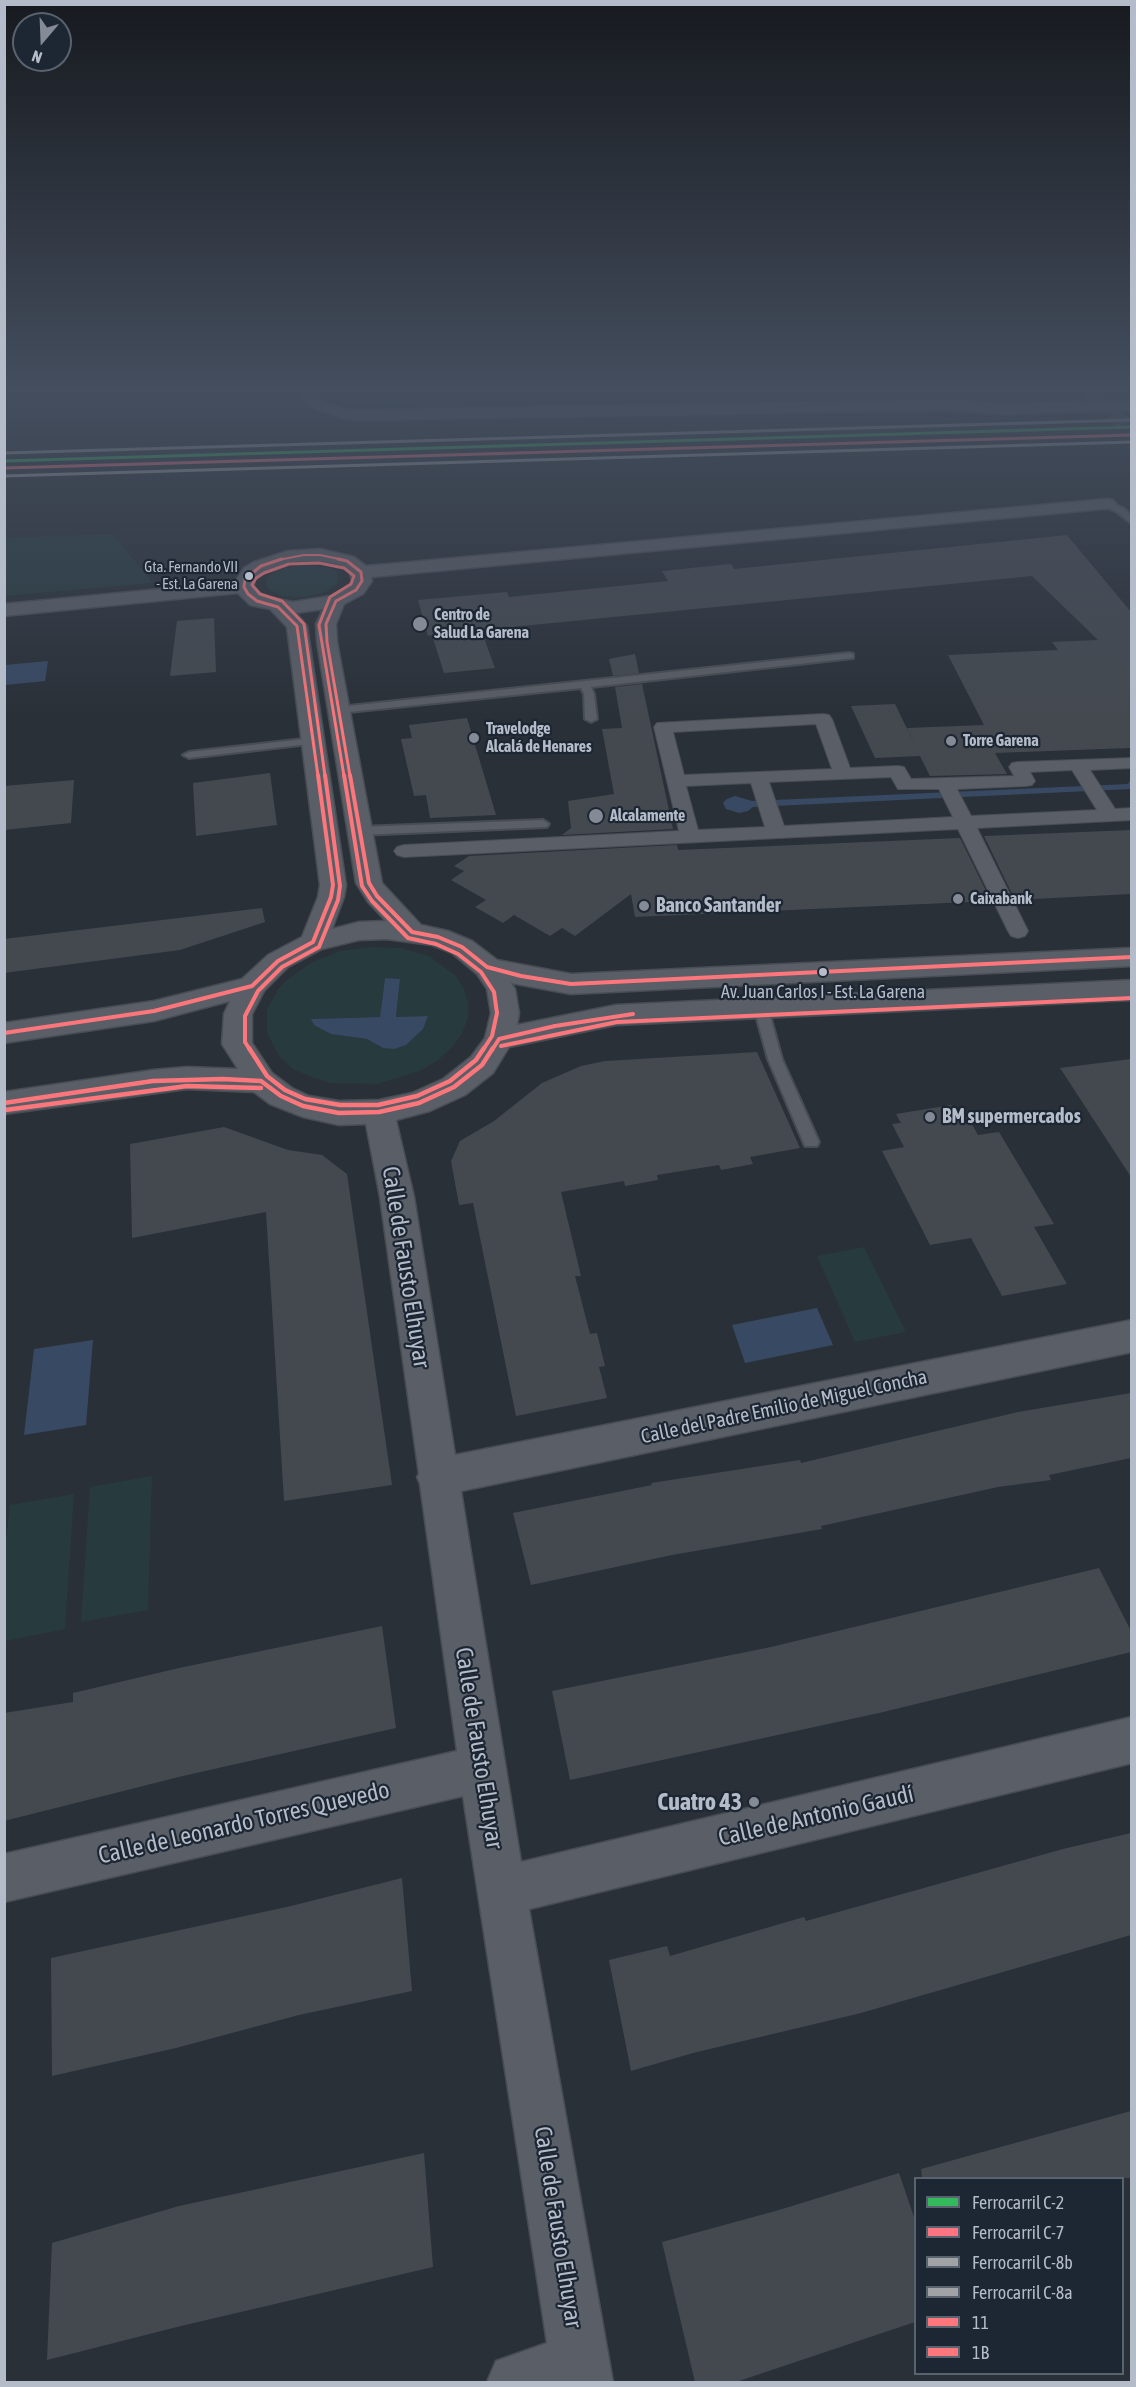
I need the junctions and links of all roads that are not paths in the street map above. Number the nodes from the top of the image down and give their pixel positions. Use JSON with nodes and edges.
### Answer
{"nodes":[{"id":1,"x":1107,"y":504,"type":"joint"},
{"id":2,"x":1131,"y":521,"type":"edge"},
{"id":3,"x":361,"y":572,"type":"junction"},
{"id":4,"x":244,"y":587,"type":"junction"},
{"id":5,"x":336,"y":601,"type":"junction"},
{"id":6,"x":278,"y":606,"type":"junction"},
{"id":7,"x":4,"y":610,"type":"edge"},
{"id":8,"x":849,"y":656,"type":"dead end"},
{"id":9,"x":585,"y":685,"type":"junction"},
{"id":10,"x":339,"y":710,"type":"junction"},
{"id":11,"x":591,"y":719,"type":"dead end"},
{"id":12,"x":313,"y":741,"type":"junction"},
{"id":13,"x":189,"y":755,"type":"dead end"},
{"id":14,"x":1131,"y":763,"type":"edge"},
{"id":15,"x":1078,"y":765,"type":"junction"},
{"id":16,"x":843,"y":774,"type":"junction"},
{"id":17,"x":759,"y":778,"type":"junction"},
{"id":18,"x":676,"y":781,"type":"junction"},
{"id":19,"x":949,"y":791,"type":"junction"},
{"id":20,"x":1109,"y":814,"type":"junction"},
{"id":21,"x":1131,"y":814,"type":"edge"},
{"id":22,"x":963,"y":821,"type":"junction"},
{"id":23,"x":543,"y":824,"type":"dead end"},
{"id":24,"x":360,"y":831,"type":"junction"},
{"id":25,"x":776,"y":832,"type":"junction"},
{"id":26,"x":690,"y":836,"type":"junction"},
{"id":27,"x":404,"y":851,"type":"dead end"},
{"id":28,"x":1018,"y":931,"type":"dead end"},
{"id":29,"x":412,"y":932,"type":"junction"},
{"id":30,"x":313,"y":942,"type":"junction"},
{"id":31,"x":1131,"y":957,"type":"edge"},
{"id":32,"x":487,"y":966,"type":"junction"},
{"id":33,"x":252,"y":986,"type":"junction"},
{"id":34,"x":1131,"y":990,"type":"edge"},
{"id":35,"x":761,"y":1008,"type":"junction"},
{"id":36,"x":4,"y":1033,"type":"edge"},
{"id":37,"x":499,"y":1039,"type":"junction"},
{"id":38,"x":261,"y":1081,"type":"junction"},
{"id":39,"x":4,"y":1103,"type":"edge"},
{"id":40,"x":379,"y":1112,"type":"junction"},
{"id":41,"x":812,"y":1142,"type":"dead end"},
{"id":42,"x":1131,"y":1336,"type":"edge"},
{"id":43,"x":437,"y":1477,"type":"junction"},
{"id":44,"x":1131,"y":1740,"type":"edge"},
{"id":45,"x":483,"y":1768,"type":"junction"},
{"id":46,"x":4,"y":1878,"type":"edge"},
{"id":47,"x":501,"y":1892,"type":"junction"},
{"id":48,"x":582,"y":2373,"type":"edge"},
{"id":49,"x":517,"y":2382,"type":"edge"}],
"edges":[{"from":1,"to":2,"type":"lane"},
{"from":1,"to":3,"type":"street"},
{"from":3,"to":4,"type":"street"},
{"from":3,"to":5,"type":"street"},
{"from":4,"to":6,"type":"street"},
{"from":4,"to":7,"type":"street"},
{"from":5,"to":6,"type":"street"},
{"from":5,"to":10,"type":"street"},
{"from":6,"to":12,"type":"street"},
{"from":8,"to":9,"type":"lane"},
{"from":9,"to":10,"type":"lane"},
{"from":9,"to":11,"type":"lane"},
{"from":10,"to":24,"type":"street"},
{"from":12,"to":13,"type":"lane"},
{"from":12,"to":30,"type":"street"},
{"from":14,"to":15,"type":"street"},
{"from":15,"to":19,"type":"street"},
{"from":15,"to":20,"type":"street"},
{"from":16,"to":17,"type":"street"},
{"from":16,"to":18,"type":"street"},
{"from":16,"to":19,"type":"street"},
{"from":17,"to":18,"type":"street"},
{"from":17,"to":25,"type":"street"},
{"from":18,"to":26,"type":"street"},
{"from":19,"to":22,"type":"street"},
{"from":20,"to":21,"type":"street"},
{"from":20,"to":22,"type":"street"},
{"from":22,"to":25,"type":"street"},
{"from":22,"to":28,"type":"street"},
{"from":23,"to":24,"type":"lane"},
{"from":24,"to":29,"type":"street"},
{"from":25,"to":26,"type":"street"},
{"from":26,"to":27,"type":"street"},
{"from":29,"to":30,"type":"street"},
{"from":29,"to":32,"type":"street"},
{"from":30,"to":33,"type":"street"},
{"from":31,"to":32,"type":"street"},
{"from":32,"to":37,"type":"street"},
{"from":33,"to":36,"type":"street"},
{"from":33,"to":38,"type":"street"},
{"from":34,"to":35,"type":"street"},
{"from":35,"to":37,"type":"street"},
{"from":35,"to":41,"type":"lane"},
{"from":37,"to":40,"type":"street"},
{"from":38,"to":39,"type":"street"},
{"from":38,"to":40,"type":"street"},
{"from":40,"to":43,"type":"street","name":"Calle de Fausto Elhuyar"},
{"from":42,"to":43,"type":"street","name":"Calle del Padre Emilio de Miguel Concha"},
{"from":43,"to":45,"type":"street","name":"Calle de Fausto Elhuyar"},
{"from":44,"to":47,"type":"street","name":"Calle de Antonio Gaudí"},
{"from":45,"to":46,"type":"street","name":"Calle de Leonardo Torres Quevedo"},
{"from":45,"to":47,"type":"street","name":"Calle de Fausto Elhuyar"},
{"from":47,"to":48,"type":"street","name":"Calle de Fausto Elhuyar"},
{"from":48,"to":49,"type":"street"}]}
